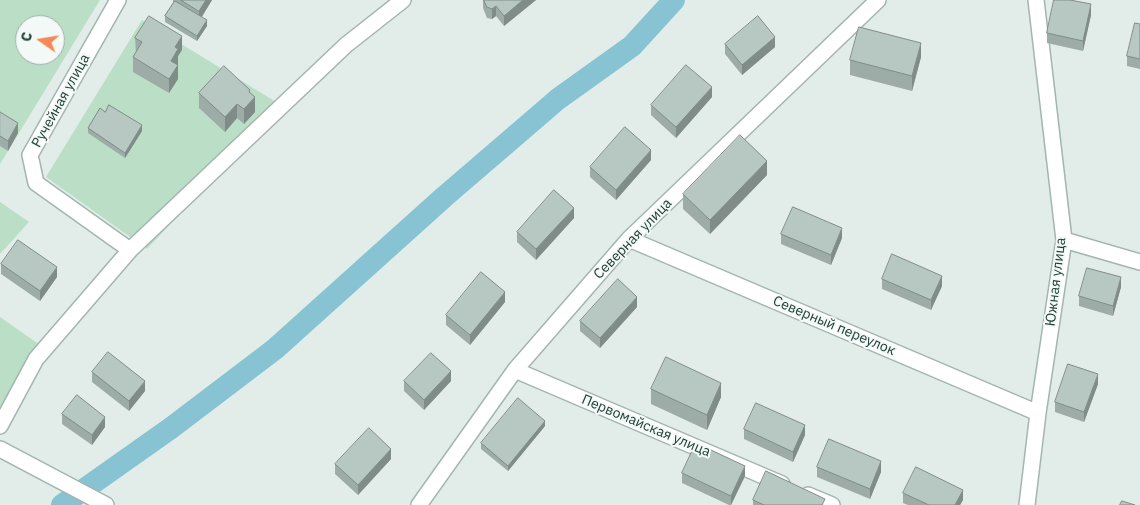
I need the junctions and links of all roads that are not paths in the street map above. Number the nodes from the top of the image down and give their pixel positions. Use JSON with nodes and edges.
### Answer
{"nodes":[{"id":1,"x":118,"y":0,"type":"edge"},
{"id":2,"x":403,"y":0,"type":"edge"},
{"id":3,"x":878,"y":0,"type":"edge"},
{"id":4,"x":1036,"y":0,"type":"edge"},
{"id":5,"x":629,"y":239,"type":"junction"},
{"id":6,"x":1064,"y":240,"type":"junction"},
{"id":7,"x":130,"y":250,"type":"junction"},
{"id":8,"x":1140,"y":262,"type":"edge"},
{"id":9,"x":515,"y":370,"type":"junction"},
{"id":10,"x":1038,"y":413,"type":"junction"},
{"id":11,"x":0,"y":426,"type":"edge"},
{"id":12,"x":0,"y":449,"type":"edge"},
{"id":13,"x":106,"y":505,"type":"edge"},
{"id":14,"x":419,"y":505,"type":"edge"},
{"id":15,"x":832,"y":505,"type":"edge"},
{"id":16,"x":1027,"y":505,"type":"edge"}],
"edges":[{"from":1,"to":7,"type":"street","name":"Ручейная улица"},
{"from":2,"to":7,"type":"street"},
{"from":3,"to":5,"type":"street","name":"Северная улица"},
{"from":4,"to":6,"type":"street","name":"Южная улица"},
{"from":5,"to":9,"type":"street","name":"Северная улица"},
{"from":5,"to":10,"type":"street","name":"Северный переулок"},
{"from":6,"to":8,"type":"street"},
{"from":6,"to":10,"type":"street","name":"Южная улица"},
{"from":7,"to":11,"type":"street"},
{"from":9,"to":14,"type":"street","name":"Северная улица"},
{"from":9,"to":15,"type":"street","name":"Первомайская улица"},
{"from":10,"to":16,"type":"street","name":"Южная улица"},
{"from":12,"to":13,"type":"street"}]}
